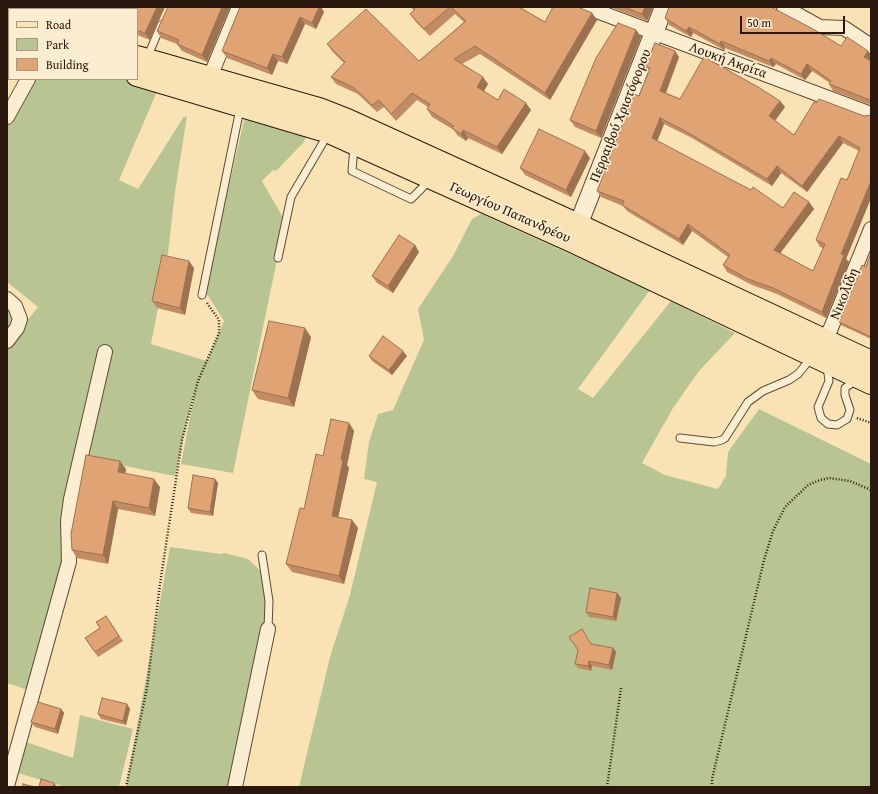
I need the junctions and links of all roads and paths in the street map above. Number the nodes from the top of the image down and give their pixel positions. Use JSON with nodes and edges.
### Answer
{"nodes":[{"id":1,"x":239,"y":7,"type":"edge"},
{"id":2,"x":586,"y":7,"type":"edge"},
{"id":3,"x":664,"y":7,"type":"edge"},
{"id":4,"x":784,"y":7,"type":"edge"},
{"id":5,"x":163,"y":21,"type":"edge"},
{"id":6,"x":654,"y":33,"type":"junction"},
{"id":7,"x":871,"y":46,"type":"edge"},
{"id":8,"x":140,"y":64,"type":"edge"},
{"id":9,"x":27,"y":80,"type":"edge"},
{"id":10,"x":206,"y":86,"type":"junction"},
{"id":11,"x":241,"y":105,"type":"junction"},
{"id":12,"x":871,"y":114,"type":"edge"},
{"id":13,"x":7,"y":118,"type":"edge"},
{"id":14,"x":329,"y":132,"type":"junction"},
{"id":15,"x":871,"y":229,"type":"edge"},
{"id":16,"x":575,"y":233,"type":"junction"},
{"id":17,"x":278,"y":258,"type":"dead end"},
{"id":18,"x":202,"y":295,"type":"joint"},
{"id":19,"x":7,"y":299,"type":"edge"},
{"id":20,"x":7,"y":342,"type":"edge"},
{"id":21,"x":105,"y":352,"type":"dead end"},
{"id":22,"x":820,"y":352,"type":"junction"},
{"id":23,"x":868,"y":374,"type":"edge"},
{"id":24,"x":849,"y":415,"type":"junction"},
{"id":25,"x":871,"y":423,"type":"edge"},
{"id":26,"x":680,"y":438,"type":"dead end"},
{"id":27,"x":871,"y":490,"type":"edge"},
{"id":28,"x":262,"y":555,"type":"dead end"},
{"id":29,"x":268,"y":629,"type":"joint"},
{"id":30,"x":621,"y":688,"type":"dead end"},
{"id":31,"x":7,"y":786,"type":"edge"},
{"id":32,"x":126,"y":787,"type":"edge"},
{"id":33,"x":235,"y":787,"type":"edge"},
{"id":34,"x":607,"y":787,"type":"edge"},
{"id":35,"x":712,"y":787,"type":"edge"}],
"edges":[{"from":1,"to":10,"type":"street"},
{"from":2,"to":6,"type":"street","name":"Λουκή Ακρίτα"},
{"from":3,"to":6,"type":"street","name":"Περραιβού Χριστόφορου"},
{"from":4,"to":7,"type":"street"},
{"from":5,"to":8,"type":"lane"},
{"from":6,"to":12,"type":"street","name":"Λουκή Ακρίτα"},
{"from":6,"to":16,"type":"street","name":"Περραιβού Χριστόφορου"},
{"from":8,"to":10,"type":"main road","name":"Γεωργίου Παπανδρέου"},
{"from":9,"to":13,"type":"street"},
{"from":10,"to":11,"type":"main road","name":"Γεωργίου Παπανδρέου"},
{"from":10,"to":16,"type":"main road","name":"Γεωργίου Παπανδρέου"},
{"from":11,"to":14,"type":"main road","name":"Γεωργίου Παπανδρέου"},
{"from":11,"to":18,"type":"lane"},
{"from":14,"to":16,"type":"main road","name":"Γεωργίου Παπανδρέου"},
{"from":14,"to":17,"type":"lane"},
{"from":15,"to":22,"type":"street","name":"Νικολίδη"},
{"from":16,"to":22,"type":"main road","name":"Γεωργίου Παπανδρέου"},
{"from":18,"to":32,"type":"path"},
{"from":19,"to":20,"type":"street"},
{"from":21,"to":31,"type":"street"},
{"from":22,"to":23,"type":"main road","name":"Γεωργίου Παπανδρέου"},
{"from":22,"to":24,"type":"lane"},
{"from":22,"to":26,"type":"lane"},
{"from":23,"to":24,"type":"lane"},
{"from":24,"to":25,"type":"path"},
{"from":27,"to":35,"type":"path"},
{"from":28,"to":29,"type":"lane"},
{"from":29,"to":33,"type":"street"},
{"from":30,"to":34,"type":"path"}]}
